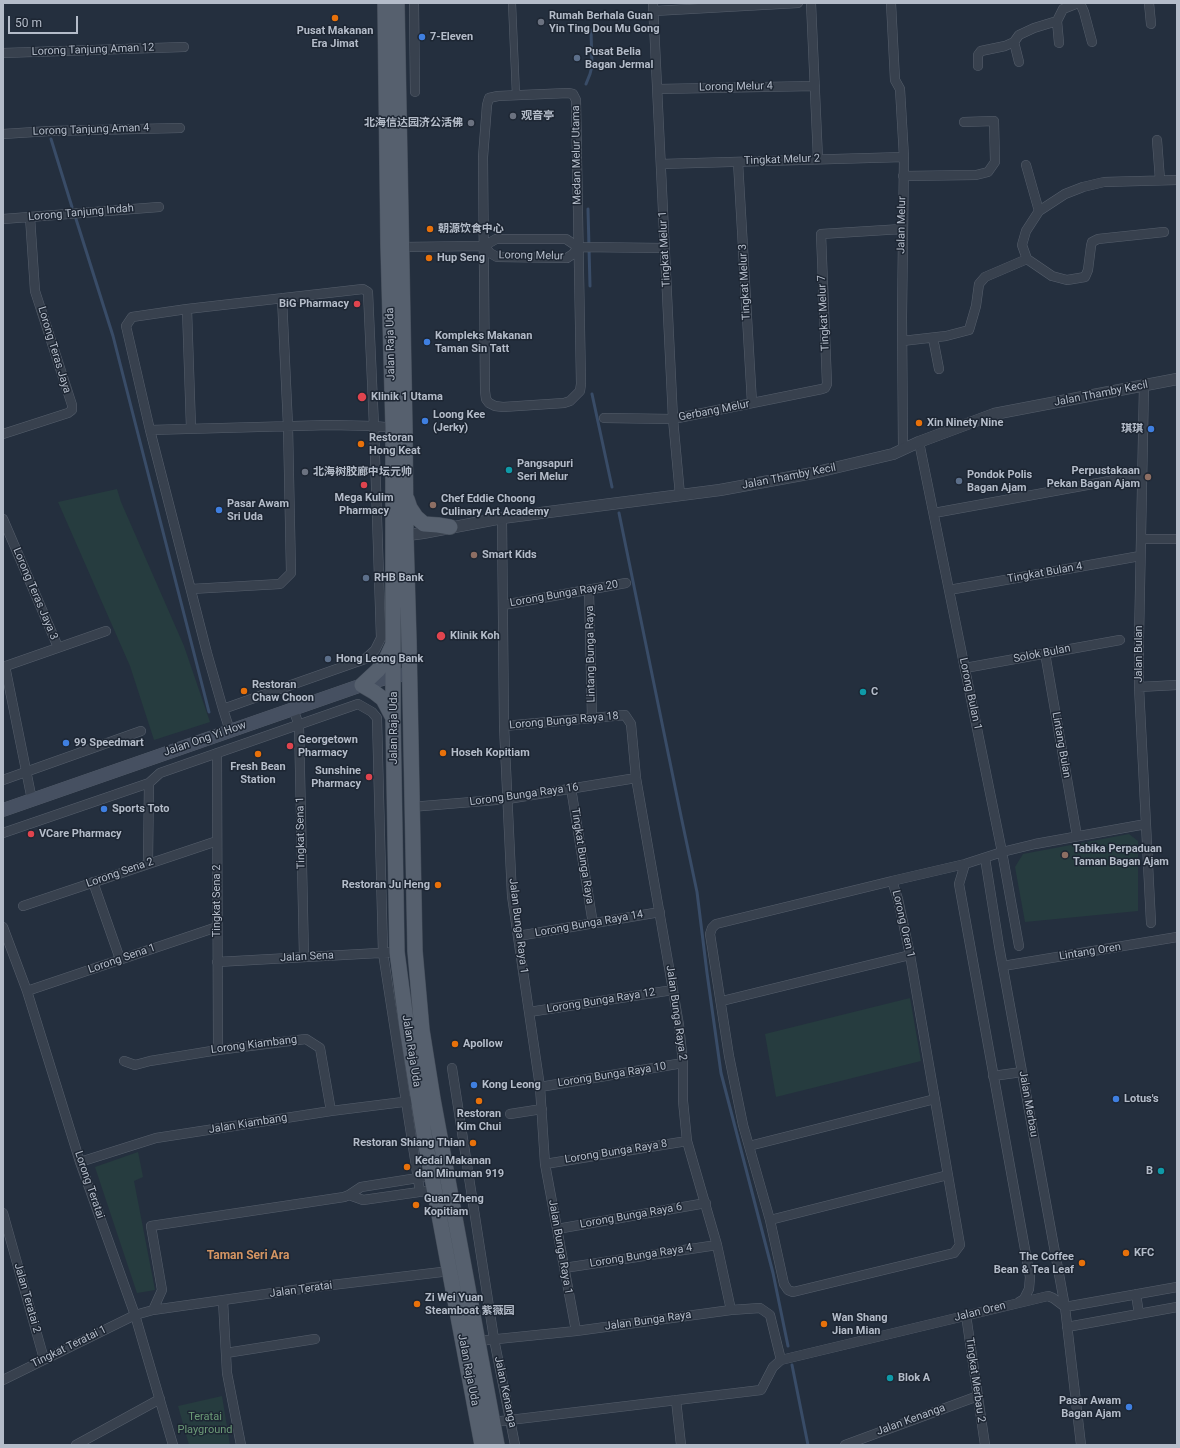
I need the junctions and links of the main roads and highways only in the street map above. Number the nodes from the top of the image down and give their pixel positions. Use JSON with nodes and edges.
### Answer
{"nodes":[{"id":1,"x":385,"y":3,"type":"edge"},
{"id":2,"x":397,"y":3,"type":"edge"},
{"id":3,"x":399,"y":429,"type":"junction"},
{"id":4,"x":405,"y":494,"type":"junction"},
{"id":5,"x":450,"y":527,"type":"road end"},
{"id":6,"x":399,"y":536,"type":"junction"},
{"id":7,"x":394,"y":641,"type":"junction"},
{"id":8,"x":409,"y":674,"type":"junction"},
{"id":9,"x":394,"y":676,"type":"junction"},
{"id":10,"x":362,"y":685,"type":"junction"},
{"id":11,"x":394,"y":719,"type":"junction"},
{"id":12,"x":3,"y":810,"type":"edge"},
{"id":13,"x":422,"y":1026,"type":"junction"},
{"id":14,"x":407,"y":1028,"type":"junction"},
{"id":15,"x":482,"y":1445,"type":"edge"},
{"id":16,"x":497,"y":1445,"type":"edge"}],
"edges":[{"from":1,"to":3,"type":"main road","name":"Jalan Raja Uda"},
{"from":2,"to":3,"type":"main road","name":"Jalan Raja Uda"},
{"from":3,"to":4,"type":"main road","name":"Jalan Raja Uda"},
{"from":3,"to":6,"type":"main road","name":"Jalan Raja Uda"},
{"from":4,"to":5,"type":"main road"},
{"from":4,"to":6,"type":"main road","name":"Jalan Raja Uda"},
{"from":6,"to":7,"type":"main road","name":"Jalan Raja Uda"},
{"from":6,"to":8,"type":"main road","name":"Jalan Raja Uda"},
{"from":7,"to":9,"type":"main road","name":"Jalan Raja Uda"},
{"from":7,"to":10,"type":"main road"},
{"from":8,"to":9,"type":"main road","name":"Jalan Ong Yi How"},
{"from":8,"to":13,"type":"main road","name":"Jalan Raja Uda"},
{"from":9,"to":10,"type":"main road","name":"Jalan Ong Yi How"},
{"from":9,"to":11,"type":"main road","name":"Jalan Raja Uda"},
{"from":10,"to":11,"type":"main road"},
{"from":10,"to":12,"type":"main road","name":"Jalan Ong Yi How"},
{"from":11,"to":14,"type":"main road","name":"Jalan Raja Uda"},
{"from":13,"to":14,"type":"main road"},
{"from":13,"to":16,"type":"main road","name":"Jalan Raja Uda"},
{"from":14,"to":15,"type":"main road","name":"Jalan Raja Uda"}]}
